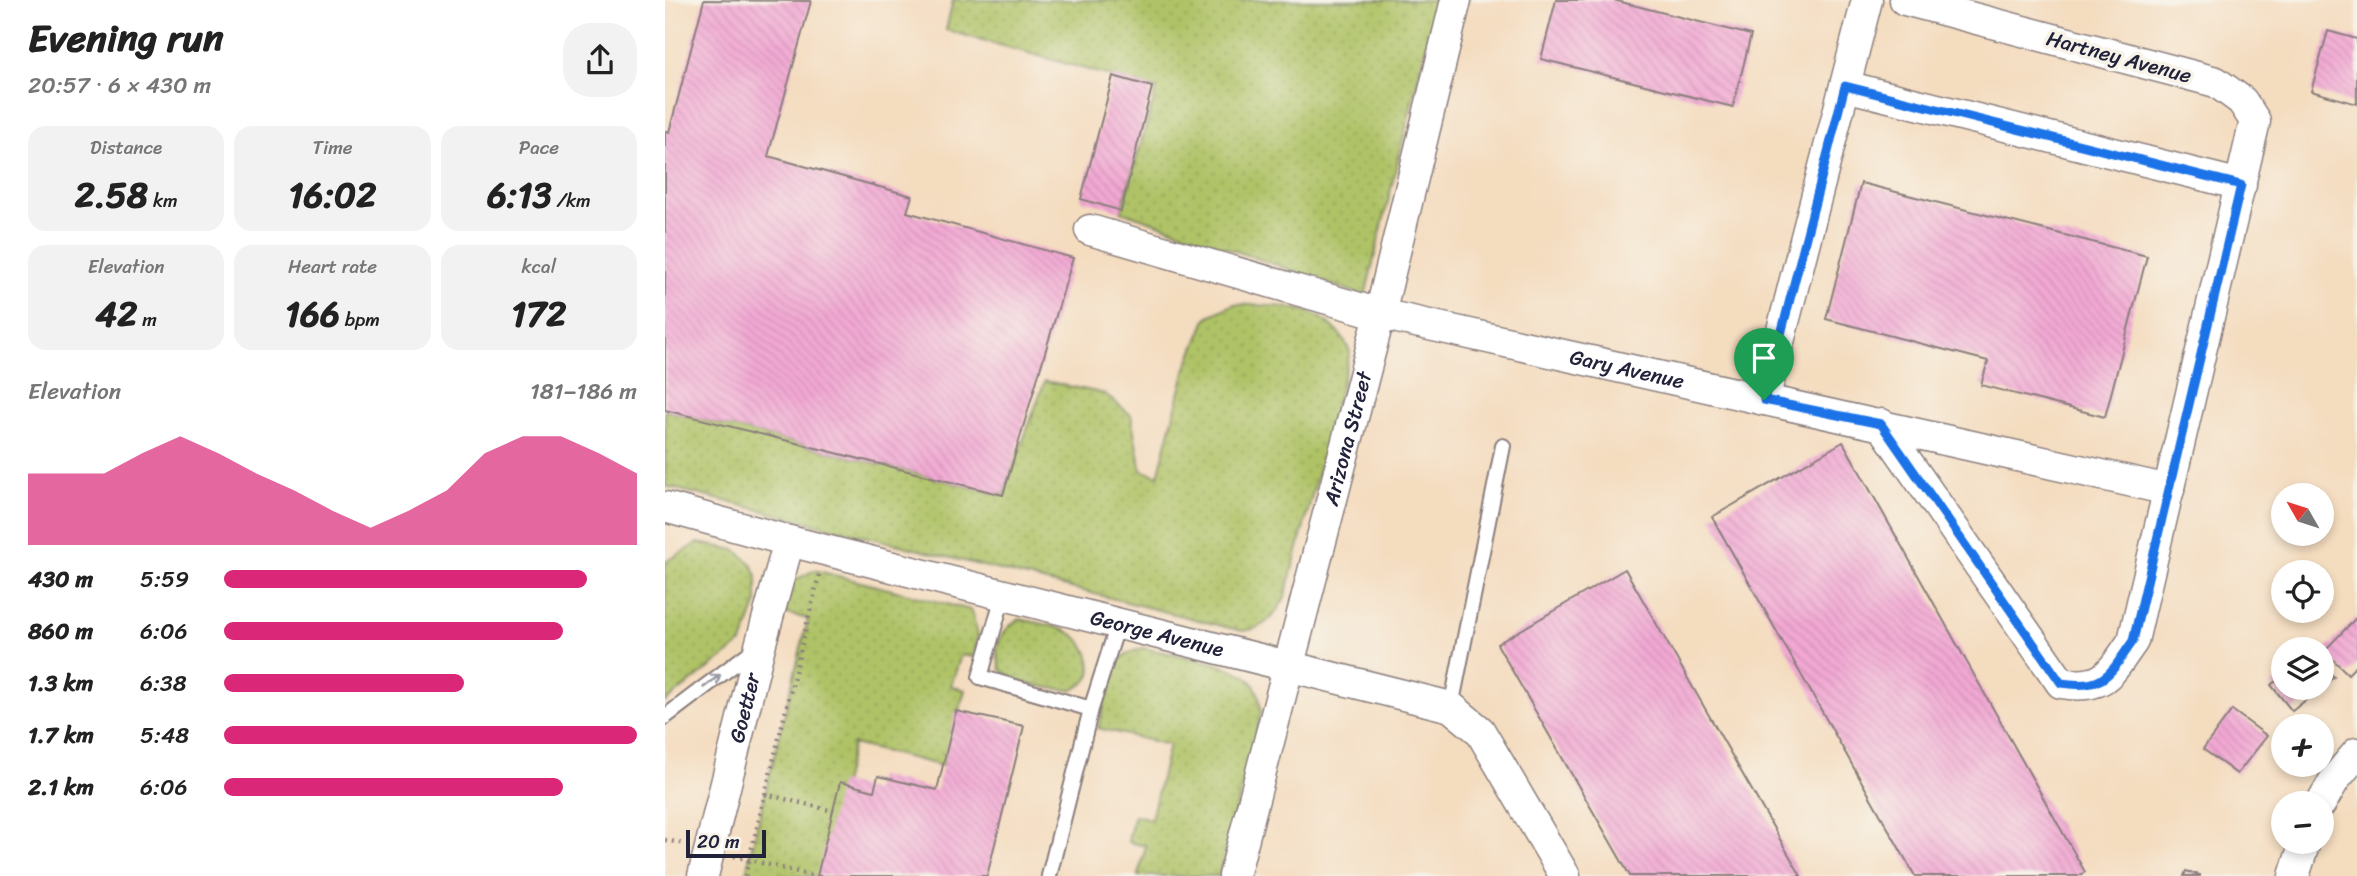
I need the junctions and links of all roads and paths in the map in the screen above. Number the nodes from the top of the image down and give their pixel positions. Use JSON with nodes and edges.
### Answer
{"nodes":[{"id":1,"x":1456,"y":0,"type":"edge"},
{"id":2,"x":1867,"y":0,"type":"edge"},
{"id":3,"x":1905,"y":0,"type":"edge"},
{"id":4,"x":1845,"y":86,"type":"junction"},
{"id":5,"x":2241,"y":185,"type":"junction"},
{"id":6,"x":1090,"y":230,"type":"dead end"},
{"id":7,"x":1380,"y":314,"type":"junction"},
{"id":8,"x":1764,"y":400,"type":"junction"},
{"id":9,"x":1881,"y":424,"type":"junction"},
{"id":10,"x":1503,"y":446,"type":"dead end"},
{"id":11,"x":2169,"y":489,"type":"junction"},
{"id":12,"x":665,"y":507,"type":"edge"},
{"id":13,"x":789,"y":541,"type":"junction"},
{"id":14,"x":825,"y":551,"type":"junction"},
{"id":15,"x":1003,"y":596,"type":"junction"},
{"id":16,"x":1118,"y":624,"type":"junction"},
{"id":17,"x":760,"y":646,"type":"junction"},
{"id":18,"x":1288,"y":666,"type":"junction"},
{"id":19,"x":1451,"y":707,"type":"junction"},
{"id":20,"x":1091,"y":709,"type":"junction"},
{"id":21,"x":665,"y":716,"type":"edge"},
{"id":22,"x":2357,"y":753,"type":"edge"},
{"id":23,"x":2328,"y":791,"type":"edge"},
{"id":24,"x":765,"y":794,"type":"junction"},
{"id":25,"x":832,"y":811,"type":"dead end"},
{"id":26,"x":2301,"y":854,"type":"edge"},
{"id":27,"x":703,"y":876,"type":"edge"},
{"id":28,"x":745,"y":876,"type":"edge"},
{"id":29,"x":1049,"y":876,"type":"edge"},
{"id":30,"x":1234,"y":876,"type":"edge"},
{"id":31,"x":1565,"y":876,"type":"edge"},
{"id":32,"x":2294,"y":876,"type":"edge"}],
"edges":[{"from":1,"to":7,"type":"street","name":"Arizona Street"},
{"from":2,"to":4,"type":"street"},
{"from":3,"to":5,"type":"street","name":"Hartney Avenue"},
{"from":4,"to":5,"type":"street"},
{"from":4,"to":8,"type":"street"},
{"from":5,"to":11,"type":"street"},
{"from":6,"to":7,"type":"street","name":"Gary Avenue"},
{"from":7,"to":8,"type":"street","name":"Gary Avenue"},
{"from":7,"to":18,"type":"street","name":"Arizona Street"},
{"from":8,"to":9,"type":"street","name":"Gary Avenue"},
{"from":9,"to":11,"type":"street","name":"Gary Avenue"},
{"from":9,"to":11,"type":"street"},
{"from":10,"to":19,"type":"lane"},
{"from":12,"to":13,"type":"street","name":"George Avenue"},
{"from":13,"to":14,"type":"street","name":"George Avenue"},
{"from":13,"to":17,"type":"street","name":"Goetter"},
{"from":14,"to":15,"type":"street","name":"George Avenue"},
{"from":14,"to":24,"type":"path"},
{"from":15,"to":16,"type":"street","name":"George Avenue"},
{"from":15,"to":20,"type":"lane"},
{"from":16,"to":18,"type":"street","name":"George Avenue"},
{"from":16,"to":20,"type":"lane"},
{"from":21,"to":17,"type":"lane","one_way":true},
{"from":17,"to":27,"type":"street","name":"Goetter"},
{"from":18,"to":19,"type":"street","name":"George Avenue"},
{"from":18,"to":30,"type":"street","name":"Arizona Street"},
{"from":19,"to":31,"type":"street","name":"George Avenue"},
{"from":20,"to":29,"type":"lane"},
{"from":22,"to":23,"type":"street"},
{"from":24,"to":25,"type":"path"},
{"from":24,"to":28,"type":"path"},
{"from":26,"to":32,"type":"street"}]}
